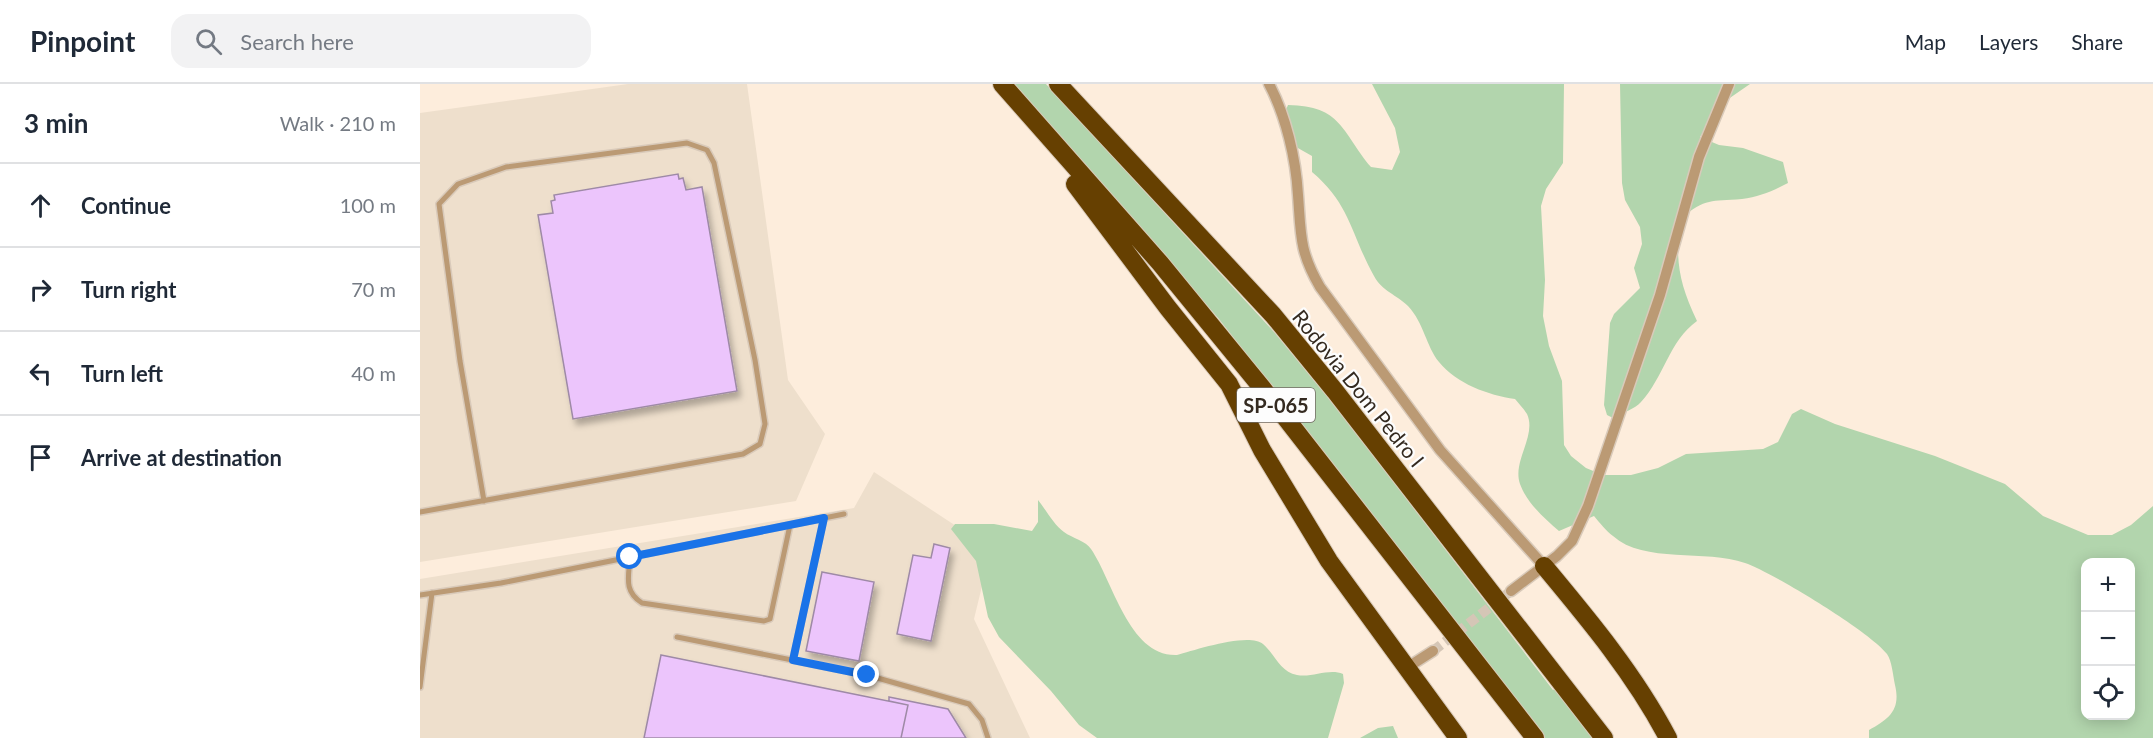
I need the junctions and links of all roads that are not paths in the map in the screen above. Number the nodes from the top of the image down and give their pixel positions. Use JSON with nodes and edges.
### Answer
{"nodes":[{"id":1,"x":996,"y":84,"type":"edge"},
{"id":2,"x":1002,"y":84,"type":"edge"},
{"id":3,"x":1058,"y":84,"type":"edge"},
{"id":4,"x":1269,"y":84,"type":"edge"},
{"id":5,"x":1729,"y":84,"type":"edge"},
{"id":6,"x":484,"y":501,"type":"junction"},
{"id":7,"x":420,"y":512,"type":"edge"},
{"id":8,"x":844,"y":514,"type":"dead end"},
{"id":9,"x":824,"y":518,"type":"junction"},
{"id":10,"x":790,"y":525,"type":"junction"},
{"id":11,"x":630,"y":557,"type":"junction"},
{"id":12,"x":1544,"y":566,"type":"junction"},
{"id":13,"x":1511,"y":591,"type":"tunnel mouth"},
{"id":14,"x":432,"y":593,"type":"junction"},
{"id":15,"x":420,"y":595,"type":"edge"},
{"id":16,"x":677,"y":637,"type":"dead end"},
{"id":17,"x":1433,"y":651,"type":"tunnel mouth"},
{"id":18,"x":793,"y":660,"type":"junction"},
{"id":19,"x":1408,"y":667,"type":"junction"},
{"id":20,"x":420,"y":686,"type":"edge"},
{"id":21,"x":988,"y":738,"type":"edge"},
{"id":22,"x":1458,"y":738,"type":"edge"},
{"id":23,"x":1535,"y":738,"type":"edge"},
{"id":24,"x":1604,"y":738,"type":"edge"},
{"id":25,"x":1668,"y":738,"type":"edge"}],
"edges":[{"from":1,"to":19,"type":"highway"},
{"from":2,"to":23,"type":"highway","number":"SP-065"},
{"from":3,"to":24,"type":"highway","name":"Rodovia Dom Pedro I","number":"SP-065"},
{"from":4,"to":12,"type":"street"},
{"from":5,"to":12,"type":"street"},
{"from":6,"to":6,"type":"lane"},
{"from":6,"to":7,"type":"lane"},
{"from":8,"to":9,"type":"lane"},
{"from":9,"to":10,"type":"lane"},
{"from":9,"to":18,"type":"lane"},
{"from":10,"to":11,"type":"lane"},
{"from":10,"to":11,"type":"lane"},
{"from":11,"to":14,"type":"lane"},
{"from":12,"to":13,"type":"street"},
{"from":12,"to":25,"type":"highway"},
{"from":14,"to":15,"type":"lane"},
{"from":14,"to":20,"type":"lane"},
{"from":16,"to":18,"type":"lane"},
{"from":17,"to":19,"type":"street"},
{"from":18,"to":21,"type":"lane"},
{"from":19,"to":22,"type":"highway"}]}
